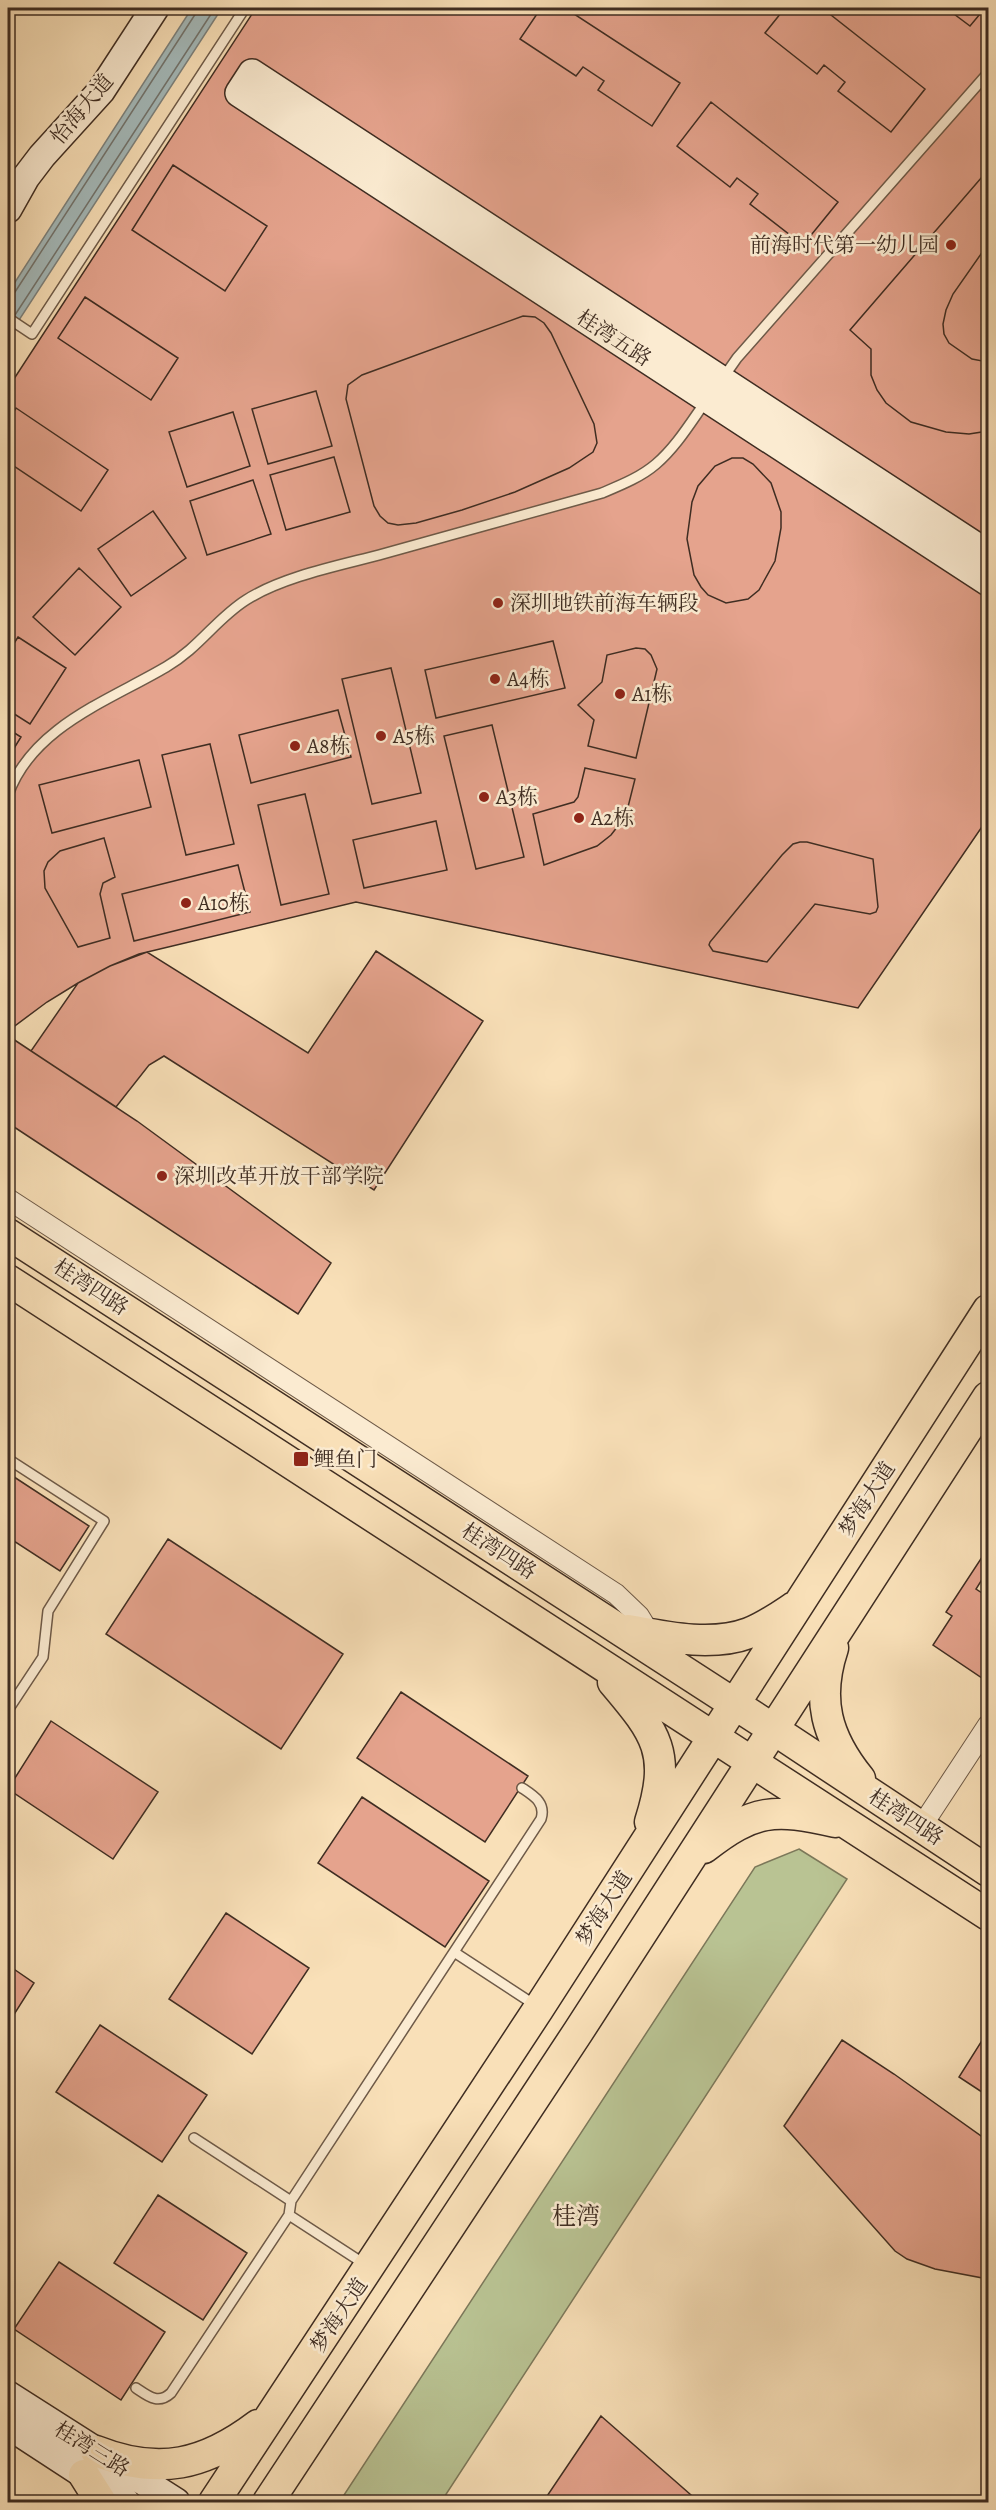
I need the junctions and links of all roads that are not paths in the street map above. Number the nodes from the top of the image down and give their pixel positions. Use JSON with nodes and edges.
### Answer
{"nodes":[{"id":1,"x":155,"y":8,"type":"edge"},
{"id":2,"x":245,"y":8,"type":"edge"},
{"id":3,"x":988,"y":73,"type":"edge"},
{"id":4,"x":245,"y":83,"type":"dead end"},
{"id":5,"x":8,"y":209,"type":"edge"},
{"id":6,"x":8,"y":318,"type":"edge"},
{"id":7,"x":714,"y":389,"type":"junction"},
{"id":8,"x":988,"y":554,"type":"edge"},
{"id":9,"x":988,"y":582,"type":"edge"},
{"id":10,"x":8,"y":795,"type":"edge"},
{"id":11,"x":8,"y":1199,"type":"edge"},
{"id":12,"x":8,"y":1212,"type":"edge"},
{"id":13,"x":8,"y":1234,"type":"edge"},
{"id":14,"x":8,"y":1280,"type":"edge"},
{"id":15,"x":89,"y":1286,"type":"junction"},
{"id":16,"x":988,"y":1310,"type":"edge"},
{"id":17,"x":988,"y":1397,"type":"edge"},
{"id":18,"x":8,"y":1459,"type":"edge"},
{"id":19,"x":800,"y":1603,"type":"junction"},
{"id":20,"x":839,"y":1628,"type":"junction"},
{"id":21,"x":657,"y":1646,"type":"junction"},
{"id":22,"x":591,"y":1657,"type":"junction"},
{"id":23,"x":735,"y":1704,"type":"junction"},
{"id":24,"x":8,"y":1710,"type":"edge"},
{"id":25,"x":988,"y":1725,"type":"edge"},
{"id":26,"x":773,"y":1729,"type":"junction"},
{"id":27,"x":715,"y":1736,"type":"junction"},
{"id":28,"x":753,"y":1761,"type":"junction"},
{"id":29,"x":522,"y":1788,"type":"dead end"},
{"id":30,"x":873,"y":1795,"type":"junction"},
{"id":31,"x":852,"y":1826,"type":"junction"},
{"id":32,"x":921,"y":1827,"type":"junction"},
{"id":33,"x":641,"y":1850,"type":"junction"},
{"id":34,"x":688,"y":1861,"type":"junction"},
{"id":35,"x":988,"y":1871,"type":"edge"},
{"id":36,"x":988,"y":1915,"type":"edge"},
{"id":37,"x":454,"y":1952,"type":"junction"},
{"id":38,"x":539,"y":2008,"type":"junction"},
{"id":39,"x":194,"y":2138,"type":"dead end"},
{"id":40,"x":291,"y":2201,"type":"junction"},
{"id":41,"x":288,"y":2214,"type":"junction"},
{"id":42,"x":370,"y":2268,"type":"junction"},
{"id":43,"x":136,"y":2388,"type":"dead end"},
{"id":44,"x":8,"y":2395,"type":"edge"},
{"id":45,"x":272,"y":2414,"type":"junction"},
{"id":46,"x":8,"y":2425,"type":"edge"},
{"id":47,"x":309,"y":2440,"type":"junction"},
{"id":48,"x":90,"y":2463,"type":"junction"},
{"id":49,"x":101,"y":2502,"type":"edge"},
{"id":50,"x":126,"y":2502,"type":"edge"},
{"id":51,"x":176,"y":2502,"type":"edge"},
{"id":52,"x":214,"y":2502,"type":"edge"},
{"id":53,"x":268,"y":2502,"type":"edge"},
{"id":54,"x":291,"y":2502,"type":"edge"}],
"edges":[{"from":1,"to":5,"type":"street","name":"怡海大道"},
{"from":2,"to":6,"type":"lane"},
{"from":3,"to":7,"type":"lane"},
{"from":4,"to":7,"type":"street","name":"桂湾五路"},
{"from":7,"to":8,"type":"street","name":"桂湾五路"},
{"from":7,"to":9,"type":"street","name":"桂湾五路"},
{"from":7,"to":10,"type":"lane"},
{"from":11,"to":21,"type":"street"},
{"from":12,"to":15,"type":"street"},
{"from":13,"to":15,"type":"main road","name":"桂湾四路"},
{"from":14,"to":22,"type":"main road","name":"桂湾四路"},
{"from":15,"to":21,"type":"main road","name":"桂湾四路"},
{"from":16,"to":19,"type":"main road","name":"梦海大道"},
{"from":17,"to":20,"type":"main road","name":"梦海大道"},
{"from":18,"to":24,"type":"lane"},
{"from":19,"to":21,"type":"main road"},
{"from":19,"to":23,"type":"main road","name":"梦海大道"},
{"from":20,"to":26,"type":"main road","name":"梦海大道"},
{"from":20,"to":30,"type":"main road"},
{"from":21,"to":23,"type":"main road","name":"桂湾四路"},
{"from":22,"to":27,"type":"main road","name":"桂湾四路"},
{"from":22,"to":33,"type":"main road"},
{"from":23,"to":26,"type":"main road","name":"桂湾四路"},
{"from":23,"to":27,"type":"main road","name":"梦海大道"},
{"from":25,"to":32,"type":"street"},
{"from":26,"to":28,"type":"main road","name":"梦海大道"},
{"from":26,"to":30,"type":"main road","name":"桂湾四路"},
{"from":27,"to":28,"type":"main road","name":"桂湾四路"},
{"from":27,"to":33,"type":"main road","name":"梦海大道"},
{"from":28,"to":31,"type":"main road","name":"桂湾四路"},
{"from":28,"to":34,"type":"main road","name":"梦海大道"},
{"from":29,"to":37,"type":"lane"},
{"from":30,"to":32,"type":"main road","name":"桂湾四路"},
{"from":31,"to":34,"type":"main road"},
{"from":31,"to":36,"type":"main road","name":"桂湾四路"},
{"from":32,"to":35,"type":"main road","name":"桂湾四路"},
{"from":33,"to":38,"type":"main road","name":"梦海大道"},
{"from":34,"to":47,"type":"main road","name":"梦海大道"},
{"from":37,"to":38,"type":"lane"},
{"from":37,"to":40,"type":"lane"},
{"from":38,"to":42,"type":"main road","name":"梦海大道"},
{"from":39,"to":40,"type":"lane"},
{"from":40,"to":41,"type":"lane"},
{"from":41,"to":42,"type":"lane"},
{"from":41,"to":43,"type":"lane"},
{"from":42,"to":45,"type":"main road","name":"梦海大道"},
{"from":44,"to":48,"type":"street","name":"桂湾三路"},
{"from":45,"to":48,"type":"main road"},
{"from":45,"to":52,"type":"main road","name":"梦海大道"},
{"from":46,"to":48,"type":"street","name":"桂湾三路"},
{"from":47,"to":53,"type":"main road","name":"梦海大道"},
{"from":47,"to":54,"type":"main road"},
{"from":48,"to":49,"type":"main road"},
{"from":48,"to":50,"type":"street","name":"桂湾三路"},
{"from":48,"to":51,"type":"street","name":"桂湾三路"}]}
